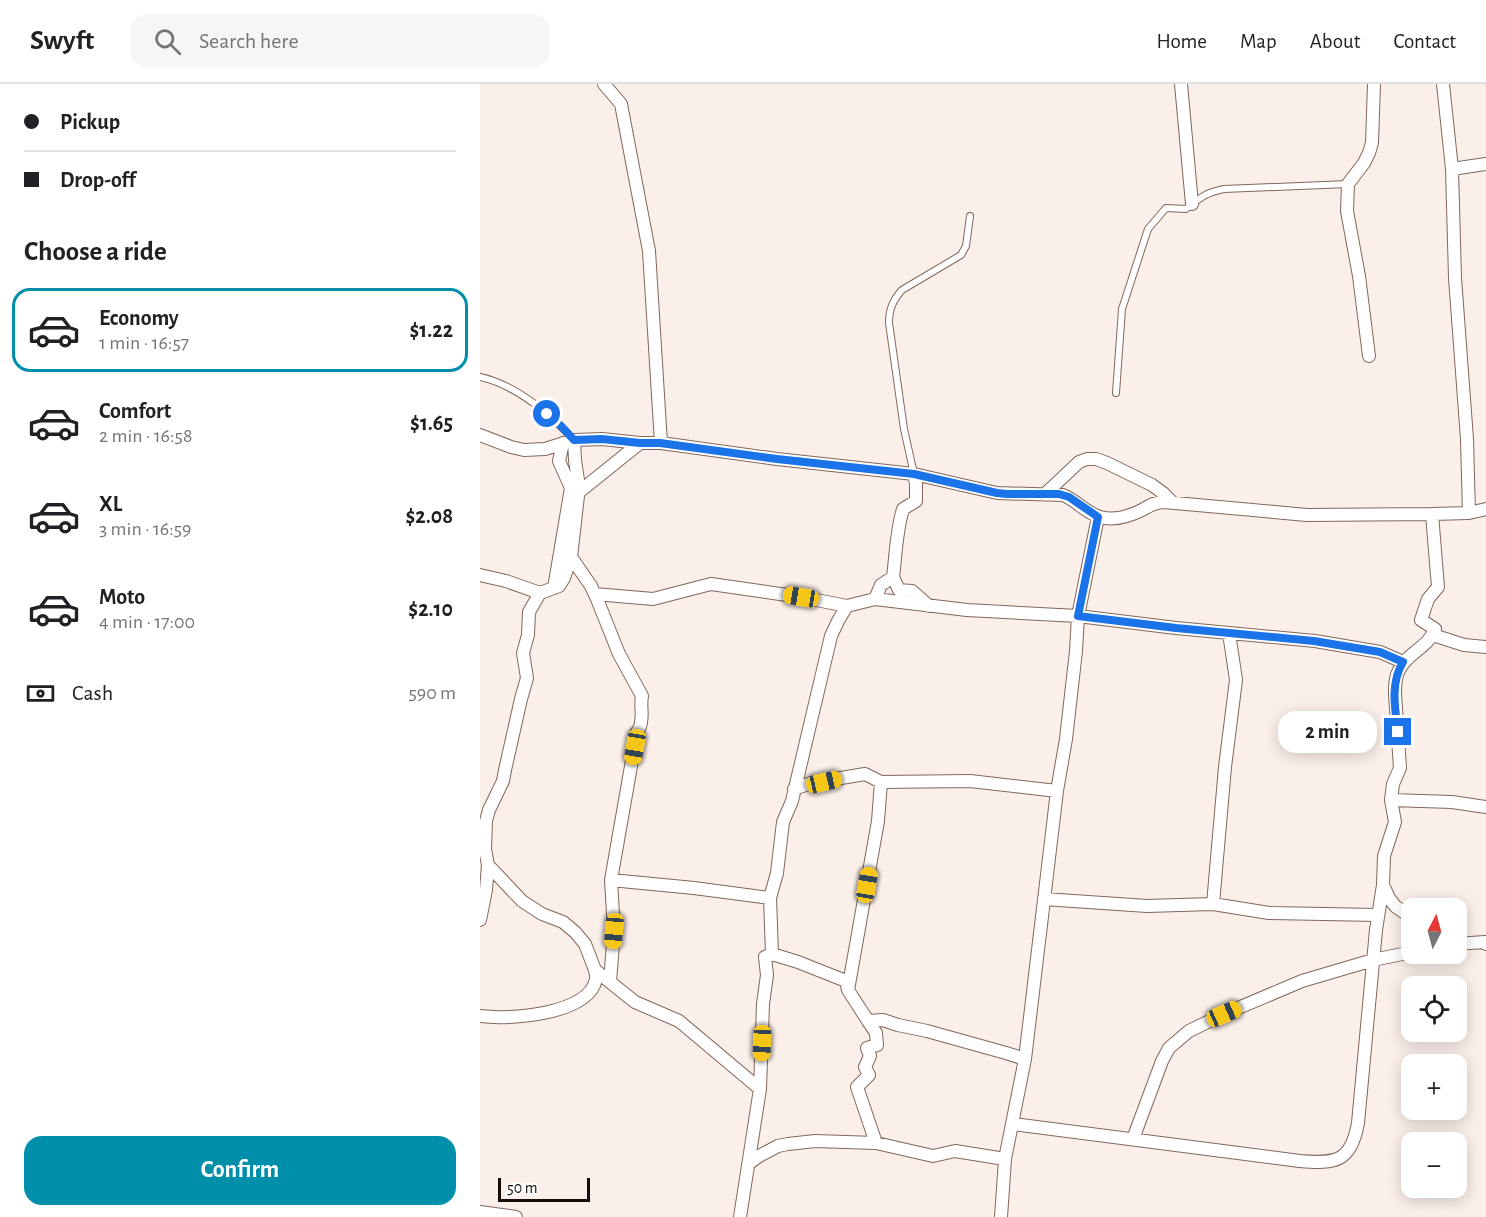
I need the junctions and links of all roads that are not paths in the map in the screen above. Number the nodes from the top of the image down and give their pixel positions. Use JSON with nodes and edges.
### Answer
{"nodes":[{"id":1,"x":604,"y":84,"type":"edge"},
{"id":2,"x":1181,"y":84,"type":"edge"},
{"id":3,"x":1374,"y":84,"type":"edge"},
{"id":4,"x":1443,"y":84,"type":"edge"},
{"id":5,"x":1486,"y":164,"type":"edge"},
{"id":6,"x":1452,"y":168,"type":"junction"},
{"id":7,"x":1348,"y":184,"type":"junction"},
{"id":8,"x":1192,"y":204,"type":"junction"},
{"id":9,"x":970,"y":216,"type":"dead end"},
{"id":10,"x":1369,"y":356,"type":"dead end"},
{"id":11,"x":480,"y":377,"type":"edge"},
{"id":12,"x":1116,"y":393,"type":"dead end"},
{"id":13,"x":480,"y":435,"type":"edge"},
{"id":14,"x":568,"y":441,"type":"junction"},
{"id":15,"x":640,"y":443,"type":"junction"},
{"id":16,"x":660,"y":443,"type":"junction"},
{"id":17,"x":914,"y":474,"type":"junction"},
{"id":18,"x":579,"y":492,"type":"junction"},
{"id":19,"x":1045,"y":494,"type":"junction"},
{"id":20,"x":1172,"y":502,"type":"junction"},
{"id":21,"x":1486,"y":510,"type":"edge"},
{"id":22,"x":1469,"y":513,"type":"junction"},
{"id":23,"x":1432,"y":514,"type":"junction"},
{"id":24,"x":1098,"y":517,"type":"junction"},
{"id":25,"x":572,"y":557,"type":"junction"},
{"id":26,"x":480,"y":575,"type":"edge"},
{"id":27,"x":893,"y":577,"type":"junction"},
{"id":28,"x":554,"y":588,"type":"junction"},
{"id":29,"x":540,"y":593,"type":"junction"},
{"id":30,"x":595,"y":594,"type":"junction"},
{"id":31,"x":874,"y":599,"type":"junction"},
{"id":32,"x":847,"y":606,"type":"junction"},
{"id":33,"x":930,"y":607,"type":"junction"},
{"id":34,"x":1078,"y":616,"type":"junction"},
{"id":35,"x":1229,"y":633,"type":"junction"},
{"id":36,"x":1433,"y":635,"type":"junction"},
{"id":37,"x":1486,"y":647,"type":"edge"},
{"id":38,"x":1403,"y":662,"type":"junction"},
{"id":39,"x":881,"y":782,"type":"junction"},
{"id":40,"x":794,"y":789,"type":"junction"},
{"id":41,"x":1057,"y":791,"type":"junction"},
{"id":42,"x":1391,"y":800,"type":"junction"},
{"id":43,"x":1486,"y":807,"type":"edge"},
{"id":44,"x":488,"y":865,"type":"junction"},
{"id":45,"x":611,"y":880,"type":"junction"},
{"id":46,"x":1383,"y":885,"type":"junction"},
{"id":47,"x":770,"y":897,"type":"junction"},
{"id":48,"x":1044,"y":899,"type":"junction"},
{"id":49,"x":1213,"y":904,"type":"junction"},
{"id":50,"x":1401,"y":910,"type":"edge"},
{"id":51,"x":1378,"y":915,"type":"junction"},
{"id":52,"x":480,"y":920,"type":"edge"},
{"id":53,"x":1467,"y":943,"type":"edge"},
{"id":54,"x":1486,"y":944,"type":"edge"},
{"id":55,"x":772,"y":954,"type":"junction"},
{"id":56,"x":1401,"y":954,"type":"edge"},
{"id":57,"x":1373,"y":960,"type":"junction"},
{"id":58,"x":596,"y":970,"type":"junction"},
{"id":59,"x":610,"y":982,"type":"junction"},
{"id":60,"x":848,"y":990,"type":"junction"},
{"id":61,"x":480,"y":1016,"type":"edge"},
{"id":62,"x":868,"y":1021,"type":"junction"},
{"id":63,"x":1025,"y":1059,"type":"junction"},
{"id":64,"x":760,"y":1089,"type":"junction"},
{"id":65,"x":1013,"y":1124,"type":"junction"},
{"id":66,"x":1132,"y":1139,"type":"junction"},
{"id":67,"x":876,"y":1143,"type":"junction"},
{"id":68,"x":1005,"y":1159,"type":"junction"},
{"id":69,"x":748,"y":1164,"type":"junction"},
{"id":70,"x":480,"y":1212,"type":"edge"},
{"id":71,"x":516,"y":1217,"type":"edge"},
{"id":72,"x":740,"y":1217,"type":"edge"},
{"id":73,"x":1001,"y":1217,"type":"edge"}],
"edges":[{"from":1,"to":16,"type":"street"},
{"from":2,"to":8,"type":"street"},
{"from":3,"to":7,"type":"street"},
{"from":4,"to":6,"type":"street"},
{"from":5,"to":6,"type":"street"},
{"from":6,"to":22,"type":"street"},
{"from":7,"to":8,"type":"lane"},
{"from":7,"to":10,"type":"street"},
{"from":8,"to":12,"type":"lane"},
{"from":9,"to":17,"type":"lane"},
{"from":11,"to":14,"type":"lane"},
{"from":13,"to":14,"type":"street"},
{"from":14,"to":15,"type":"street"},
{"from":14,"to":18,"type":"street"},
{"from":14,"to":28,"type":"street"},
{"from":15,"to":16,"type":"street"},
{"from":15,"to":18,"type":"street"},
{"from":16,"to":17,"type":"street"},
{"from":17,"to":19,"type":"street"},
{"from":17,"to":27,"type":"street"},
{"from":18,"to":25,"type":"street"},
{"from":19,"to":20,"type":"street"},
{"from":19,"to":24,"type":"street"},
{"from":20,"to":23,"type":"street"},
{"from":20,"to":24,"type":"street"},
{"from":21,"to":22,"type":"street"},
{"from":22,"to":23,"type":"street"},
{"from":23,"to":36,"type":"street"},
{"from":24,"to":34,"type":"street"},
{"from":25,"to":28,"type":"street"},
{"from":25,"to":30,"type":"street"},
{"from":26,"to":29,"type":"street"},
{"from":27,"to":31,"type":"street"},
{"from":27,"to":33,"type":"street"},
{"from":28,"to":29,"type":"street"},
{"from":29,"to":44,"type":"street"},
{"from":30,"to":32,"type":"street"},
{"from":30,"to":45,"type":"street"},
{"from":31,"to":32,"type":"street"},
{"from":31,"to":33,"type":"street"},
{"from":32,"to":40,"type":"street"},
{"from":33,"to":34,"type":"street"},
{"from":34,"to":35,"type":"street"},
{"from":34,"to":41,"type":"street"},
{"from":35,"to":38,"type":"street"},
{"from":35,"to":49,"type":"street"},
{"from":36,"to":37,"type":"street"},
{"from":36,"to":38,"type":"street"},
{"from":38,"to":42,"type":"street"},
{"from":39,"to":40,"type":"street"},
{"from":39,"to":41,"type":"street"},
{"from":39,"to":60,"type":"street"},
{"from":40,"to":47,"type":"street"},
{"from":41,"to":48,"type":"street"},
{"from":42,"to":43,"type":"street"},
{"from":42,"to":46,"type":"street"},
{"from":44,"to":52,"type":"street"},
{"from":44,"to":58,"type":"street"},
{"from":45,"to":47,"type":"street"},
{"from":45,"to":59,"type":"street"},
{"from":46,"to":50,"type":"street"},
{"from":46,"to":51,"type":"street"},
{"from":47,"to":55,"type":"street"},
{"from":48,"to":49,"type":"street"},
{"from":48,"to":63,"type":"street"},
{"from":49,"to":51,"type":"street"},
{"from":51,"to":57,"type":"street"},
{"from":53,"to":54,"type":"street"},
{"from":55,"to":60,"type":"street"},
{"from":55,"to":64,"type":"street"},
{"from":56,"to":57,"type":"street"},
{"from":57,"to":66,"type":"street"},
{"from":57,"to":66,"type":"street"},
{"from":58,"to":59,"type":"street"},
{"from":58,"to":61,"type":"street"},
{"from":59,"to":64,"type":"street"},
{"from":60,"to":62,"type":"street"},
{"from":62,"to":63,"type":"street"},
{"from":62,"to":67,"type":"street"},
{"from":63,"to":65,"type":"street"},
{"from":64,"to":69,"type":"street"},
{"from":65,"to":66,"type":"street"},
{"from":65,"to":68,"type":"street"},
{"from":67,"to":68,"type":"street"},
{"from":67,"to":69,"type":"street"},
{"from":68,"to":73,"type":"street"},
{"from":69,"to":72,"type":"street"},
{"from":70,"to":71,"type":"street"}]}
